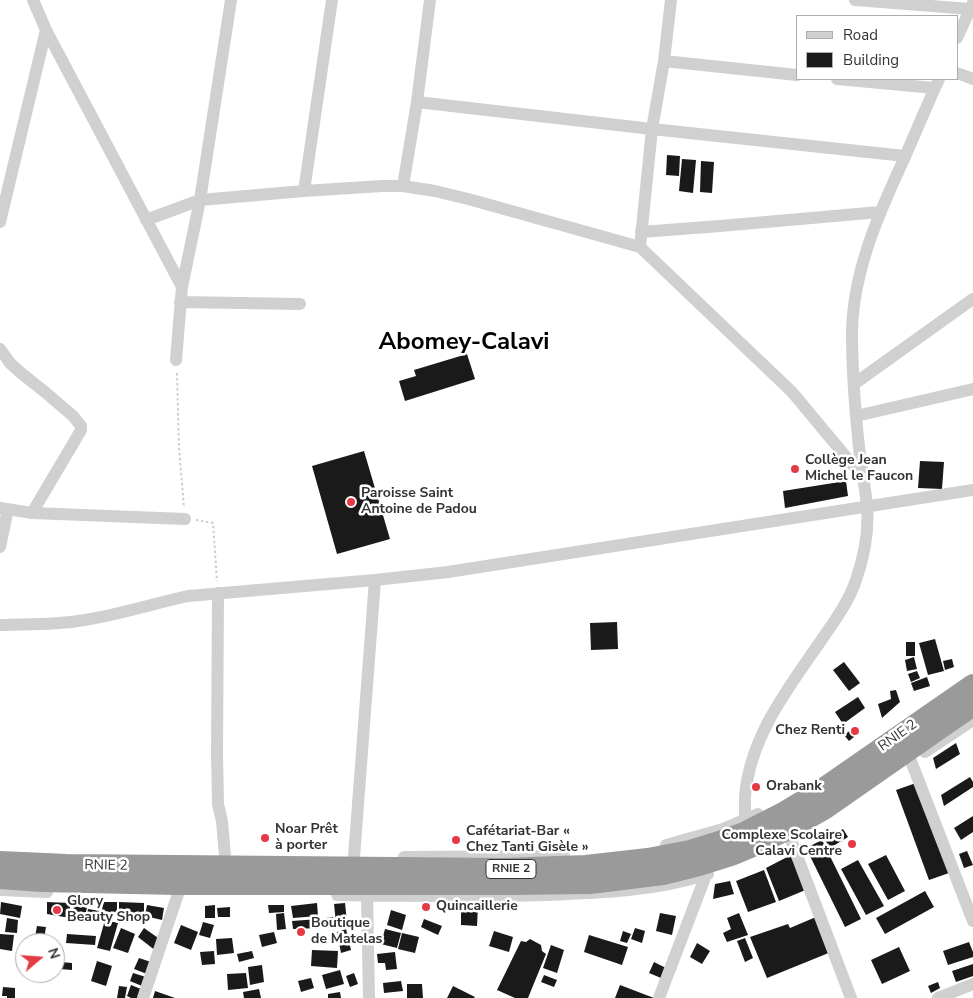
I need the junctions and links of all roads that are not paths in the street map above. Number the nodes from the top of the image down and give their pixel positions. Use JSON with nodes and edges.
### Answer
{"nodes":[{"id":1,"x":33,"y":0,"type":"edge"},
{"id":2,"x":231,"y":0,"type":"edge"},
{"id":3,"x":332,"y":0,"type":"edge"},
{"id":4,"x":430,"y":0,"type":"edge"},
{"id":5,"x":671,"y":0,"type":"edge"},
{"id":6,"x":855,"y":0,"type":"edge"},
{"id":7,"x":972,"y":6,"type":"edge"},
{"id":8,"x":46,"y":30,"type":"junction"},
{"id":9,"x":958,"y":36,"type":"edge"},
{"id":10,"x":664,"y":61,"type":"junction"},
{"id":11,"x":958,"y":73,"type":"edge"},
{"id":12,"x":796,"y":75,"type":"edge"},
{"id":13,"x":973,"y":79,"type":"edge"},
{"id":14,"x":857,"y":80,"type":"edge"},
{"id":15,"x":936,"y":84,"type":"edge"},
{"id":16,"x":417,"y":102,"type":"junction"},
{"id":17,"x":652,"y":129,"type":"junction"},
{"id":18,"x":905,"y":156,"type":"junction"},
{"id":19,"x":403,"y":186,"type":"junction"},
{"id":20,"x":304,"y":191,"type":"junction"},
{"id":21,"x":200,"y":200,"type":"junction"},
{"id":22,"x":880,"y":212,"type":"junction"},
{"id":23,"x":146,"y":220,"type":"junction"},
{"id":24,"x":0,"y":222,"type":"edge"},
{"id":25,"x":641,"y":232,"type":"junction"},
{"id":26,"x":640,"y":246,"type":"junction"},
{"id":27,"x":182,"y":287,"type":"junction"},
{"id":28,"x":973,"y":298,"type":"edge"},
{"id":29,"x":180,"y":302,"type":"junction"},
{"id":30,"x":300,"y":304,"type":"dead end"},
{"id":31,"x":0,"y":349,"type":"edge"},
{"id":32,"x":176,"y":360,"type":"road end"},
{"id":33,"x":854,"y":384,"type":"junction"},
{"id":34,"x":973,"y":389,"type":"edge"},
{"id":35,"x":856,"y":416,"type":"junction"},
{"id":36,"x":862,"y":476,"type":"junction"},
{"id":37,"x":973,"y":490,"type":"edge"},
{"id":38,"x":867,"y":507,"type":"junction"},
{"id":39,"x":4,"y":509,"type":"edge"},
{"id":40,"x":32,"y":513,"type":"junction"},
{"id":41,"x":186,"y":519,"type":"road end"},
{"id":42,"x":0,"y":548,"type":"edge"},
{"id":43,"x":375,"y":580,"type":"junction"},
{"id":44,"x":218,"y":593,"type":"junction"},
{"id":45,"x":0,"y":625,"type":"edge"},
{"id":46,"x":973,"y":673,"type":"edge"},
{"id":47,"x":973,"y":685,"type":"edge"},
{"id":48,"x":973,"y":705,"type":"edge"},
{"id":49,"x":973,"y":720,"type":"edge"},
{"id":50,"x":911,"y":761,"type":"junction"},
{"id":51,"x":745,"y":820,"type":"junction"},
{"id":52,"x":790,"y":840,"type":"junction"},
{"id":53,"x":0,"y":851,"type":"edge"},
{"id":54,"x":225,"y":856,"type":"junction"},
{"id":55,"x":354,"y":857,"type":"junction"},
{"id":56,"x":0,"y":862,"type":"edge"},
{"id":57,"x":706,"y":875,"type":"junction"},
{"id":58,"x":0,"y":878,"type":"edge"},
{"id":59,"x":0,"y":890,"type":"edge"},
{"id":60,"x":178,"y":894,"type":"junction"},
{"id":61,"x":367,"y":895,"type":"junction"},
{"id":62,"x":973,"y":921,"type":"edge"},
{"id":63,"x":973,"y":984,"type":"edge"},
{"id":64,"x":143,"y":998,"type":"edge"},
{"id":65,"x":369,"y":998,"type":"edge"},
{"id":66,"x":659,"y":998,"type":"edge"},
{"id":67,"x":851,"y":998,"type":"edge"},
{"id":68,"x":938,"y":998,"type":"edge"}],
"edges":[{"from":1,"to":8,"type":"street"},
{"from":2,"to":21,"type":"street"},
{"from":3,"to":20,"type":"street"},
{"from":4,"to":16,"type":"street"},
{"from":5,"to":10,"type":"street"},
{"from":6,"to":7,"type":"street"},
{"from":7,"to":9,"type":"street"},
{"from":8,"to":23,"type":"street"},
{"from":8,"to":24,"type":"street"},
{"from":10,"to":12,"type":"street"},
{"from":10,"to":17,"type":"street"},
{"from":11,"to":13,"type":"street"},
{"from":14,"to":15,"type":"street"},
{"from":15,"to":18,"type":"street"},
{"from":16,"to":17,"type":"street"},
{"from":16,"to":19,"type":"street"},
{"from":17,"to":18,"type":"street"},
{"from":17,"to":25,"type":"street"},
{"from":18,"to":22,"type":"street"},
{"from":19,"to":20,"type":"street"},
{"from":19,"to":26,"type":"street"},
{"from":20,"to":21,"type":"street"},
{"from":21,"to":23,"type":"street"},
{"from":21,"to":27,"type":"street"},
{"from":22,"to":25,"type":"street"},
{"from":22,"to":33,"type":"street"},
{"from":23,"to":27,"type":"street"},
{"from":25,"to":26,"type":"street"},
{"from":26,"to":36,"type":"street"},
{"from":27,"to":29,"type":"street"},
{"from":28,"to":33,"type":"street"},
{"from":29,"to":30,"type":"street"},
{"from":29,"to":32,"type":"street"},
{"from":31,"to":40,"type":"street"},
{"from":33,"to":35,"type":"street"},
{"from":34,"to":35,"type":"street"},
{"from":35,"to":36,"type":"street"},
{"from":36,"to":38,"type":"street"},
{"from":37,"to":38,"type":"street"},
{"from":38,"to":43,"type":"street"},
{"from":38,"to":51,"type":"street"},
{"from":39,"to":40,"type":"street"},
{"from":39,"to":42,"type":"street"},
{"from":40,"to":41,"type":"street"},
{"from":43,"to":44,"type":"street"},
{"from":43,"to":55,"type":"street"},
{"from":44,"to":45,"type":"street"},
{"from":44,"to":54,"type":"street"},
{"from":46,"to":51,"type":"street"},
{"from":47,"to":56,"type":"highway","name":"RNIE 2","number":"RNIE 2"},
{"from":48,"to":58,"type":"highway","name":"RNIE 2","number":"RNIE 2"},
{"from":49,"to":50,"type":"street"},
{"from":50,"to":52,"type":"street"},
{"from":50,"to":62,"type":"street"},
{"from":51,"to":55,"type":"street"},
{"from":52,"to":57,"type":"street"},
{"from":52,"to":67,"type":"street"},
{"from":53,"to":54,"type":"street"},
{"from":54,"to":55,"type":"street"},
{"from":57,"to":61,"type":"street"},
{"from":57,"to":66,"type":"street"},
{"from":59,"to":60,"type":"street"},
{"from":60,"to":61,"type":"street"},
{"from":60,"to":64,"type":"street"},
{"from":61,"to":65,"type":"street"},
{"from":63,"to":68,"type":"street"}]}
